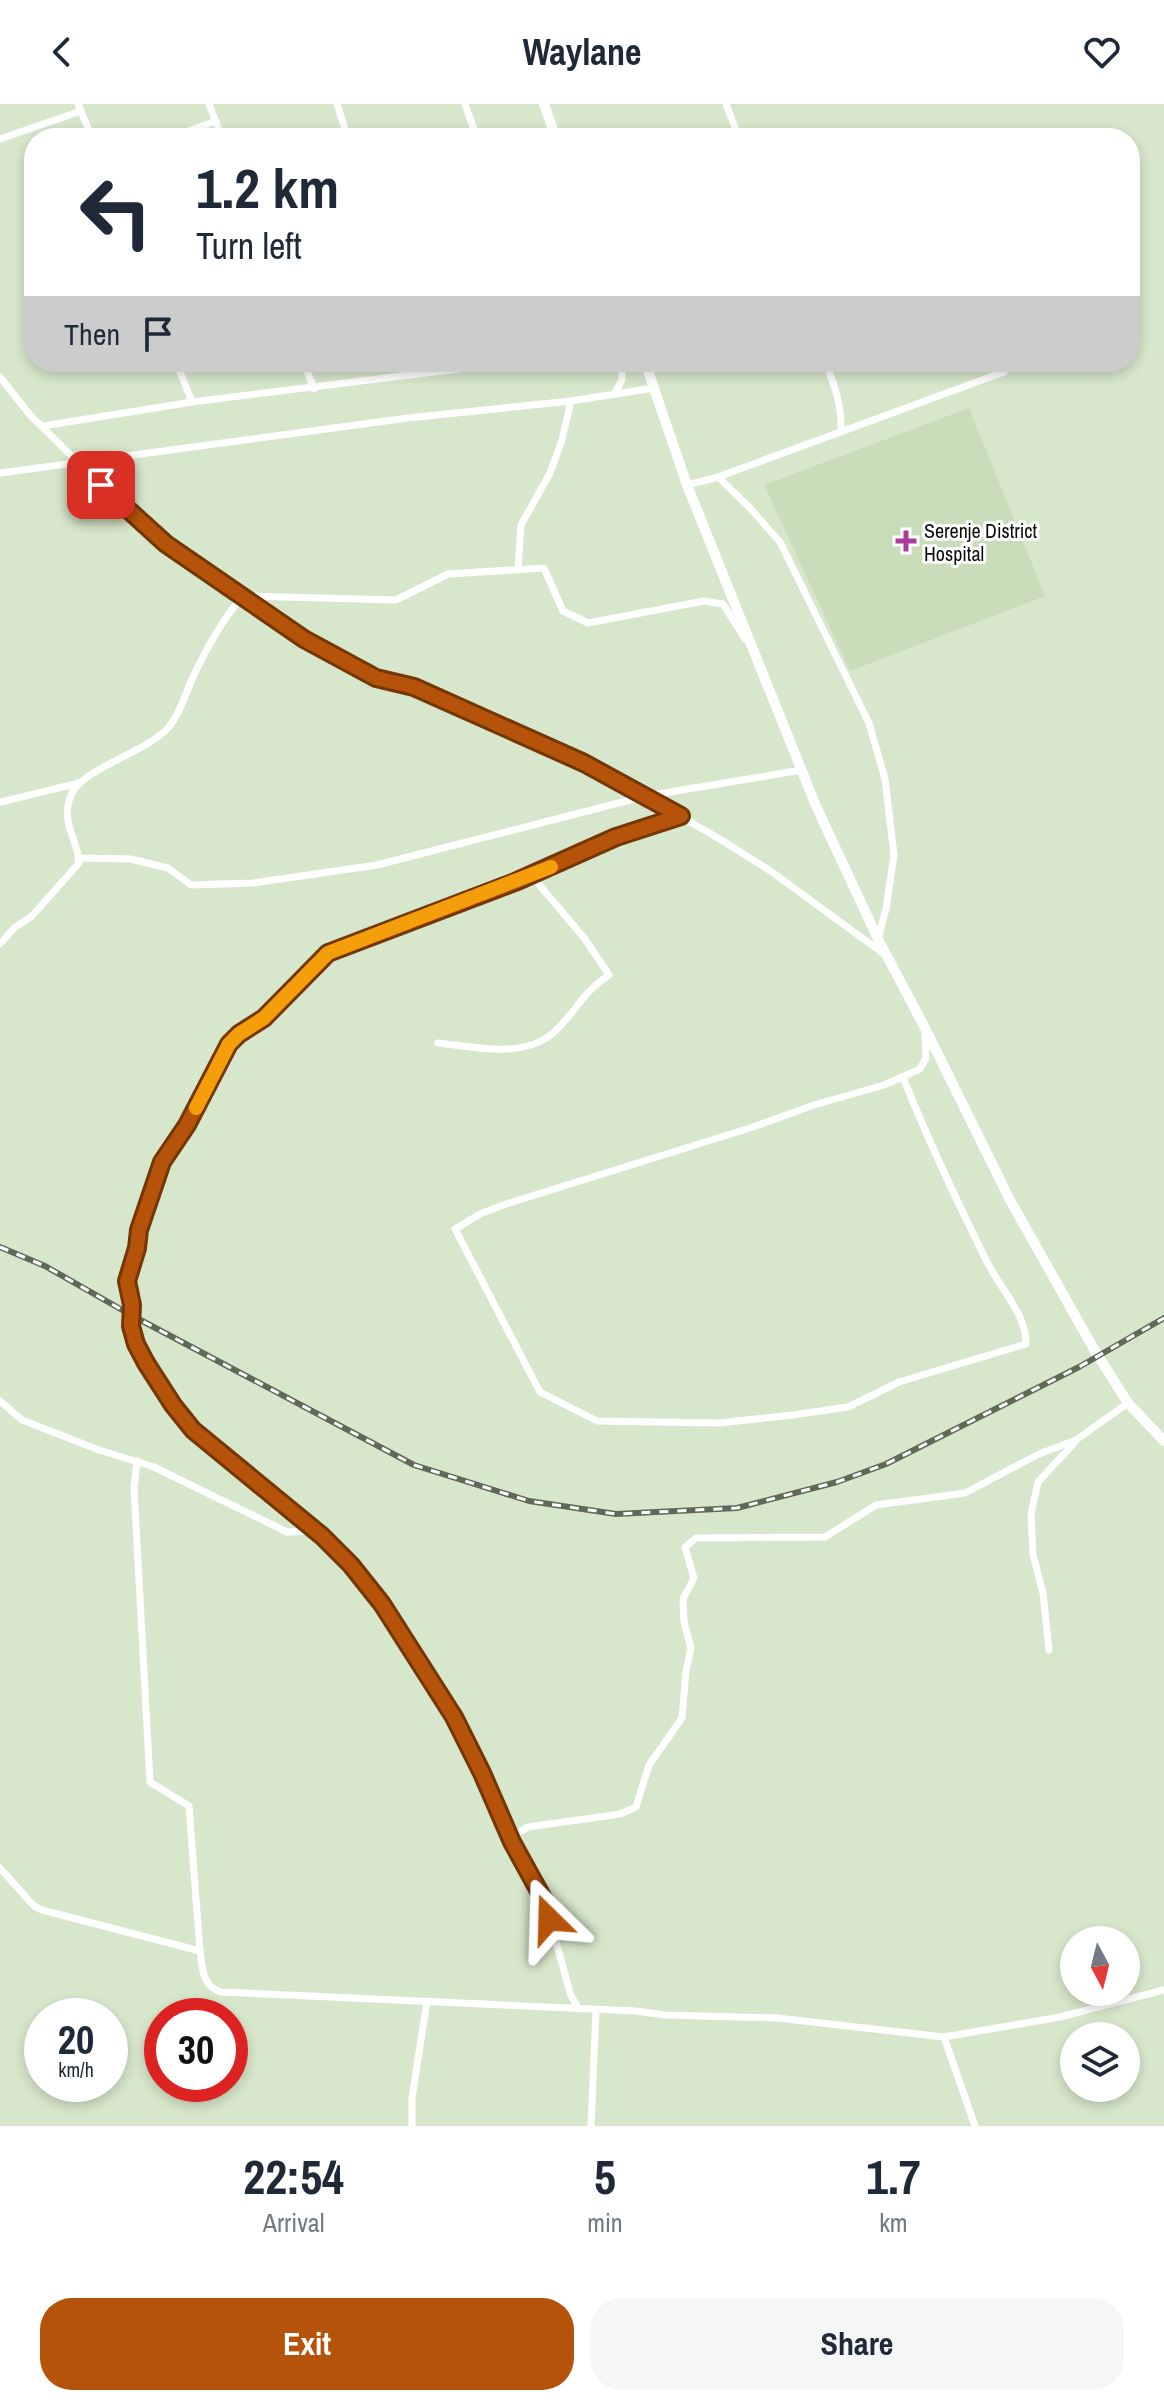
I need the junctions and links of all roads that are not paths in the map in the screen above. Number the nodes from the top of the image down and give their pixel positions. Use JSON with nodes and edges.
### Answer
{"nodes":[{"id":1,"x":209,"y":104,"type":"edge"},
{"id":2,"x":337,"y":104,"type":"edge"},
{"id":3,"x":465,"y":104,"type":"edge"},
{"id":4,"x":544,"y":104,"type":"edge"},
{"id":5,"x":726,"y":104,"type":"edge"},
{"id":6,"x":80,"y":108,"type":"edge"},
{"id":7,"x":216,"y":121,"type":"junction"},
{"id":8,"x":28,"y":128,"type":"edge"},
{"id":9,"x":88,"y":128,"type":"edge"},
{"id":10,"x":197,"y":128,"type":"edge"},
{"id":11,"x":218,"y":128,"type":"edge"},
{"id":12,"x":345,"y":128,"type":"edge"},
{"id":13,"x":473,"y":128,"type":"edge"},
{"id":14,"x":552,"y":128,"type":"edge"},
{"id":15,"x":735,"y":128,"type":"edge"},
{"id":16,"x":24,"y":130,"type":"edge"},
{"id":17,"x":0,"y":139,"type":"edge"},
{"id":18,"x":180,"y":372,"type":"edge"},
{"id":19,"x":308,"y":372,"type":"edge"},
{"id":20,"x":403,"y":372,"type":"edge"},
{"id":21,"x":622,"y":372,"type":"edge"},
{"id":22,"x":648,"y":372,"type":"edge"},
{"id":23,"x":828,"y":372,"type":"edge"},
{"id":24,"x":1004,"y":372,"type":"dead end"},
{"id":25,"x":0,"y":377,"type":"edge"},
{"id":26,"x":654,"y":388,"type":"junction"},
{"id":27,"x":314,"y":389,"type":"junction"},
{"id":28,"x":615,"y":393,"type":"junction"},
{"id":29,"x":571,"y":401,"type":"junction"},
{"id":30,"x":192,"y":402,"type":"junction"},
{"id":31,"x":43,"y":426,"type":"junction"},
{"id":32,"x":841,"y":432,"type":"junction"},
{"id":33,"x":78,"y":464,"type":"junction"},
{"id":34,"x":0,"y":473,"type":"edge"},
{"id":35,"x":718,"y":477,"type":"junction"},
{"id":36,"x":687,"y":485,"type":"junction"},
{"id":37,"x":518,"y":568,"type":"junction"},
{"id":38,"x":243,"y":596,"type":"junction"},
{"id":39,"x":759,"y":661,"type":"junction"},
{"id":40,"x":802,"y":770,"type":"junction"},
{"id":41,"x":79,"y":783,"type":"junction"},
{"id":42,"x":646,"y":796,"type":"junction"},
{"id":43,"x":0,"y":802,"type":"edge"},
{"id":44,"x":681,"y":816,"type":"junction"},
{"id":45,"x":78,"y":858,"type":"junction"},
{"id":46,"x":531,"y":875,"type":"junction"},
{"id":47,"x":878,"y":939,"type":"junction"},
{"id":48,"x":0,"y":944,"type":"edge"},
{"id":49,"x":886,"y":955,"type":"junction"},
{"id":50,"x":925,"y":1028,"type":"junction"},
{"id":51,"x":438,"y":1043,"type":"dead end"},
{"id":52,"x":903,"y":1077,"type":"junction"},
{"id":53,"x":0,"y":1401,"type":"edge"},
{"id":54,"x":1128,"y":1403,"type":"junction"},
{"id":55,"x":1076,"y":1440,"type":"junction"},
{"id":56,"x":1164,"y":1441,"type":"edge"},
{"id":57,"x":137,"y":1461,"type":"junction"},
{"id":58,"x":315,"y":1531,"type":"junction"},
{"id":59,"x":1049,"y":1650,"type":"dead end"},
{"id":60,"x":510,"y":1838,"type":"junction"},
{"id":61,"x":0,"y":1868,"type":"edge"},
{"id":62,"x":200,"y":1951,"type":"junction"},
{"id":63,"x":1164,"y":1990,"type":"edge"},
{"id":64,"x":427,"y":2001,"type":"junction"},
{"id":65,"x":579,"y":2009,"type":"junction"},
{"id":66,"x":596,"y":2011,"type":"junction"},
{"id":67,"x":944,"y":2037,"type":"junction"},
{"id":68,"x":412,"y":2126,"type":"edge"},
{"id":69,"x":591,"y":2126,"type":"edge"},
{"id":70,"x":975,"y":2126,"type":"edge"}],
"edges":[{"from":1,"to":7,"type":"street"},
{"from":2,"to":12,"type":"street"},
{"from":3,"to":13,"type":"street"},
{"from":4,"to":14,"type":"main road"},
{"from":5,"to":15,"type":"street"},
{"from":6,"to":8,"type":"street"},
{"from":6,"to":9,"type":"street"},
{"from":7,"to":10,"type":"street"},
{"from":7,"to":11,"type":"street"},
{"from":16,"to":17,"type":"street"},
{"from":18,"to":30,"type":"street"},
{"from":19,"to":27,"type":"street"},
{"from":20,"to":27,"type":"street"},
{"from":21,"to":28,"type":"street"},
{"from":22,"to":26,"type":"main road"},
{"from":23,"to":32,"type":"street"},
{"from":24,"to":32,"type":"street"},
{"from":25,"to":31,"type":"street"},
{"from":26,"to":28,"type":"street"},
{"from":26,"to":36,"type":"main road"},
{"from":27,"to":30,"type":"street"},
{"from":28,"to":29,"type":"street"},
{"from":29,"to":33,"type":"street"},
{"from":29,"to":37,"type":"street"},
{"from":30,"to":31,"type":"street"},
{"from":31,"to":33,"type":"street"},
{"from":32,"to":35,"type":"street"},
{"from":33,"to":34,"type":"street"},
{"from":33,"to":38,"type":"street"},
{"from":35,"to":36,"type":"street"},
{"from":35,"to":47,"type":"street"},
{"from":36,"to":39,"type":"main road"},
{"from":37,"to":38,"type":"street"},
{"from":37,"to":39,"type":"street"},
{"from":38,"to":41,"type":"street"},
{"from":38,"to":42,"type":"street"},
{"from":39,"to":40,"type":"main road"},
{"from":40,"to":42,"type":"street"},
{"from":40,"to":47,"type":"main road"},
{"from":41,"to":43,"type":"street"},
{"from":41,"to":45,"type":"street"},
{"from":42,"to":44,"type":"street"},
{"from":42,"to":45,"type":"street"},
{"from":44,"to":46,"type":"street"},
{"from":44,"to":49,"type":"street"},
{"from":45,"to":48,"type":"street"},
{"from":46,"to":51,"type":"street"},
{"from":46,"to":58,"type":"street"},
{"from":47,"to":49,"type":"main road"},
{"from":49,"to":50,"type":"main road"},
{"from":50,"to":52,"type":"street"},
{"from":50,"to":54,"type":"main road"},
{"from":52,"to":52,"type":"street"},
{"from":53,"to":57,"type":"street"},
{"from":54,"to":55,"type":"street"},
{"from":54,"to":56,"type":"main road"},
{"from":55,"to":59,"type":"street"},
{"from":55,"to":60,"type":"street"},
{"from":57,"to":58,"type":"street"},
{"from":57,"to":62,"type":"street"},
{"from":58,"to":60,"type":"street"},
{"from":60,"to":65,"type":"street"},
{"from":61,"to":62,"type":"street"},
{"from":62,"to":64,"type":"street"},
{"from":63,"to":67,"type":"street"},
{"from":64,"to":65,"type":"street"},
{"from":64,"to":68,"type":"street"},
{"from":65,"to":66,"type":"street"},
{"from":66,"to":67,"type":"street"},
{"from":66,"to":69,"type":"street"},
{"from":67,"to":70,"type":"street"}]}
